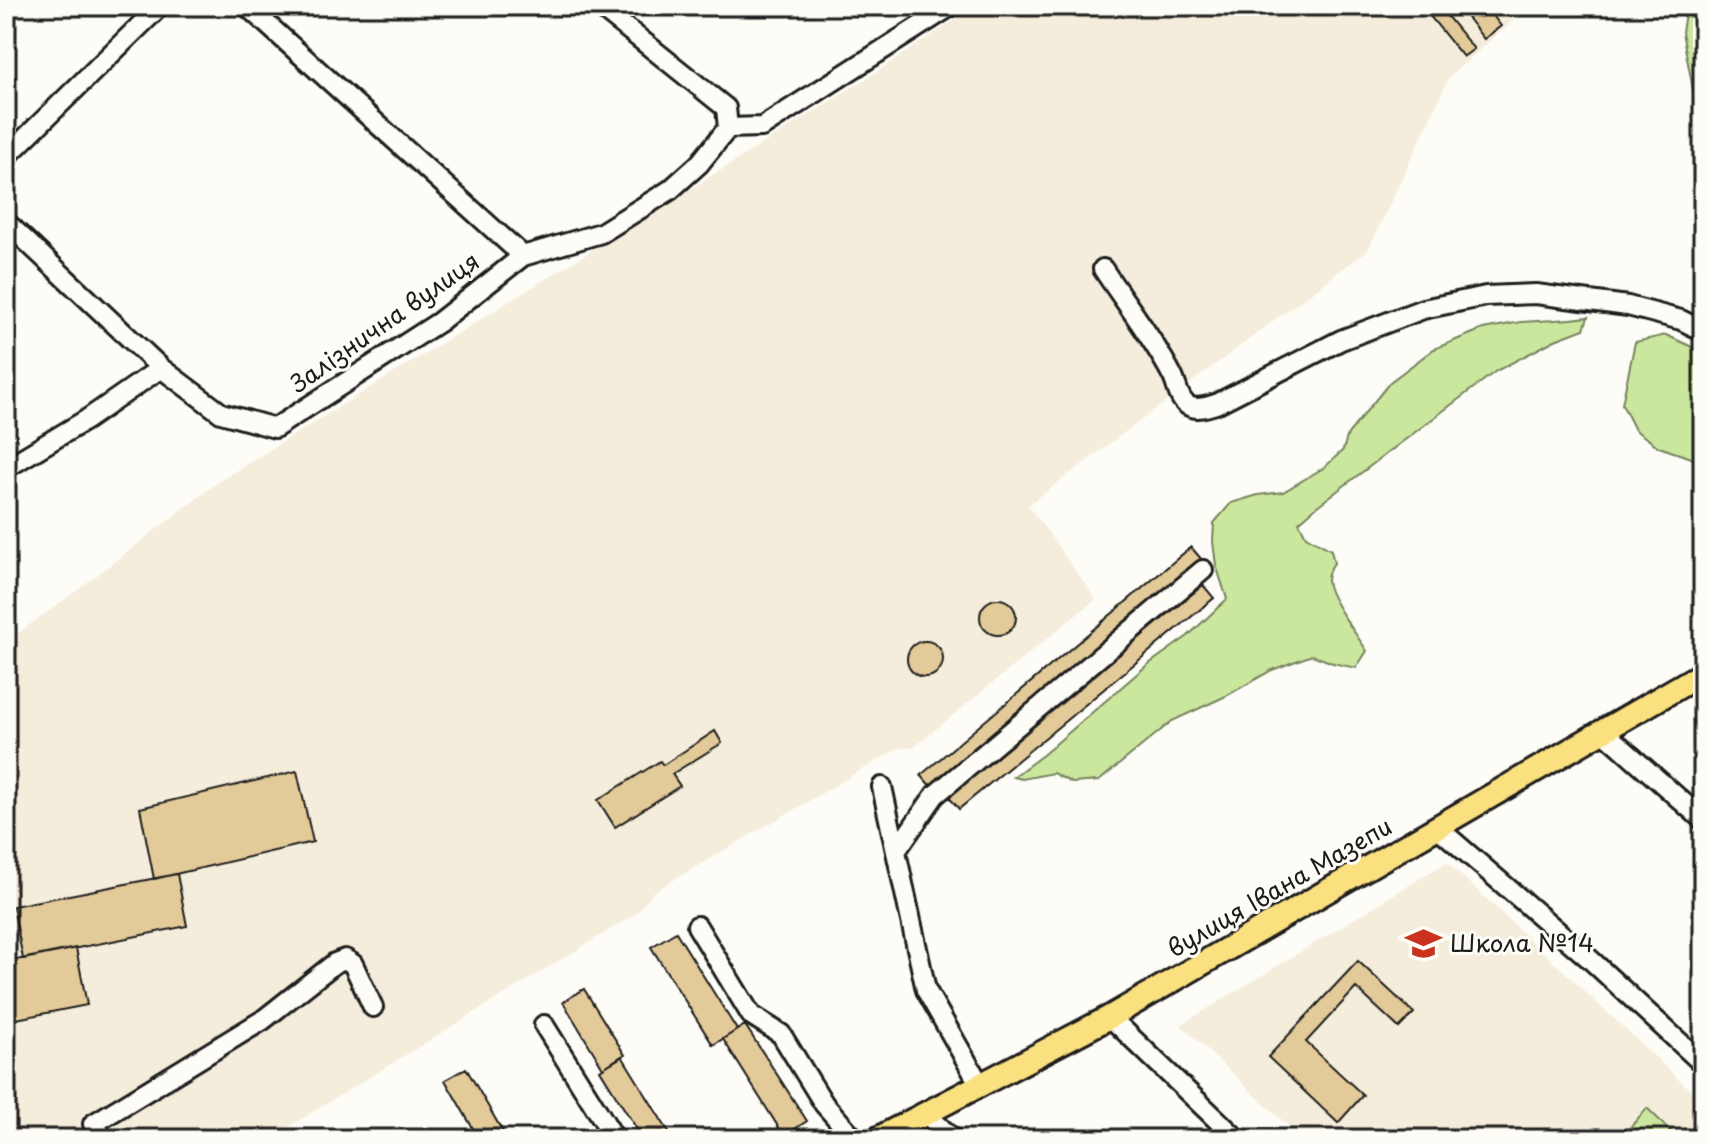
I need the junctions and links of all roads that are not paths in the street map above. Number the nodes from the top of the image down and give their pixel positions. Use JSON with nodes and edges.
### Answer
{"nodes":[{"id":1,"x":160,"y":6,"type":"edge"},
{"id":2,"x":247,"y":6,"type":"edge"},
{"id":3,"x":599,"y":6,"type":"edge"},
{"id":4,"x":944,"y":8,"type":"edge"},
{"id":5,"x":728,"y":128,"type":"junction"},
{"id":6,"x":6,"y":157,"type":"edge"},
{"id":7,"x":6,"y":222,"type":"edge"},
{"id":8,"x":523,"y":256,"type":"junction"},
{"id":9,"x":1103,"y":269,"type":"dead end"},
{"id":10,"x":1703,"y":331,"type":"edge"},
{"id":11,"x":161,"y":368,"type":"junction"},
{"id":12,"x":6,"y":468,"type":"edge"},
{"id":13,"x":1203,"y":570,"type":"dead end"},
{"id":14,"x":1703,"y":673,"type":"edge"},
{"id":15,"x":1602,"y":730,"type":"junction"},
{"id":16,"x":882,"y":787,"type":"dead end"},
{"id":17,"x":1703,"y":820,"type":"edge"},
{"id":18,"x":1437,"y":827,"type":"junction"},
{"id":19,"x":896,"y":851,"type":"junction"},
{"id":20,"x":697,"y":926,"type":"dead end"},
{"id":21,"x":373,"y":1007,"type":"dead end"},
{"id":22,"x":1110,"y":1017,"type":"junction"},
{"id":23,"x":544,"y":1025,"type":"dead end"},
{"id":24,"x":1703,"y":1064,"type":"edge"},
{"id":25,"x":980,"y":1085,"type":"junction"},
{"id":26,"x":926,"y":1114,"type":"junction"},
{"id":27,"x":105,"y":1139,"type":"edge"},
{"id":28,"x":615,"y":1139,"type":"edge"},
{"id":29,"x":855,"y":1139,"type":"edge"},
{"id":30,"x":877,"y":1139,"type":"edge"},
{"id":31,"x":953,"y":1139,"type":"edge"},
{"id":32,"x":1237,"y":1139,"type":"edge"}],
"edges":[{"from":1,"to":6,"type":"street"},
{"from":2,"to":8,"type":"street"},
{"from":3,"to":5,"type":"street"},
{"from":4,"to":5,"type":"street"},
{"from":5,"to":8,"type":"street","name":"Залізнична вулиця"},
{"from":7,"to":11,"type":"street","name":"Залізнична вулиця"},
{"from":8,"to":11,"type":"street","name":"Залізнична вулиця"},
{"from":9,"to":10,"type":"street"},
{"from":11,"to":12,"type":"street"},
{"from":13,"to":19,"type":"street"},
{"from":14,"to":15,"type":"main road","name":"вулиця Івана Мазепи"},
{"from":15,"to":17,"type":"street"},
{"from":15,"to":18,"type":"main road","name":"вулиця Івана Мазепи"},
{"from":16,"to":19,"type":"street"},
{"from":18,"to":22,"type":"main road","name":"вулиця Івана Мазепи"},
{"from":18,"to":24,"type":"street"},
{"from":19,"to":25,"type":"street"},
{"from":20,"to":29,"type":"street"},
{"from":21,"to":27,"type":"street"},
{"from":22,"to":25,"type":"main road","name":"вулиця Івана Мазепи"},
{"from":22,"to":32,"type":"street"},
{"from":23,"to":28,"type":"street"},
{"from":25,"to":26,"type":"main road","name":"вулиця Івана Мазепи"},
{"from":26,"to":30,"type":"main road","name":"вулиця Івана Мазепи"},
{"from":26,"to":31,"type":"street"}]}
